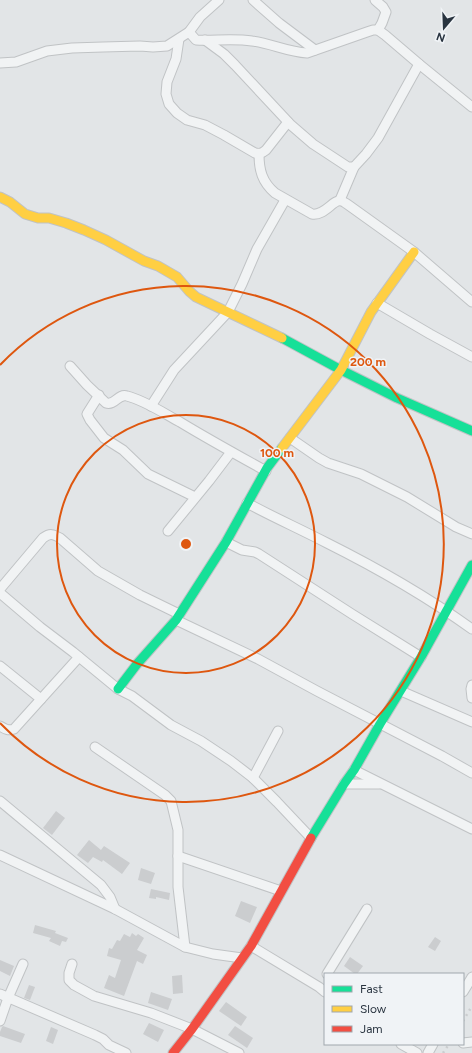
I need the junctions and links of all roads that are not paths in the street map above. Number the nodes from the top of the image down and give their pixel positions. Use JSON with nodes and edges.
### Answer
{"nodes":[{"id":1,"x":219,"y":0,"type":"edge"},
{"id":2,"x":253,"y":0,"type":"edge"},
{"id":3,"x":376,"y":0,"type":"edge"},
{"id":4,"x":378,"y":30,"type":"junction"},
{"id":5,"x":189,"y":32,"type":"junction"},
{"id":6,"x":179,"y":39,"type":"junction"},
{"id":7,"x":205,"y":40,"type":"junction"},
{"id":8,"x":315,"y":50,"type":"junction"},
{"id":9,"x":0,"y":63,"type":"edge"},
{"id":10,"x":419,"y":64,"type":"junction"},
{"id":11,"x":472,"y":107,"type":"edge"},
{"id":12,"x":288,"y":122,"type":"junction"},
{"id":13,"x":259,"y":154,"type":"junction"},
{"id":14,"x":354,"y":167,"type":"junction"},
{"id":15,"x":0,"y":197,"type":"edge"},
{"id":16,"x":286,"y":200,"type":"junction"},
{"id":17,"x":340,"y":200,"type":"junction"},
{"id":18,"x":414,"y":252,"type":"junction"},
{"id":19,"x":472,"y":302,"type":"edge"},
{"id":20,"x":377,"y":303,"type":"junction"},
{"id":21,"x":228,"y":312,"type":"junction"},
{"id":22,"x":472,"y":357,"type":"edge"},
{"id":23,"x":70,"y":366,"type":"dead end"},
{"id":24,"x":341,"y":370,"type":"junction"},
{"id":25,"x":99,"y":395,"type":"junction"},
{"id":26,"x":151,"y":406,"type":"junction"},
{"id":27,"x":472,"y":431,"type":"edge"},
{"id":28,"x":290,"y":438,"type":"junction"},
{"id":29,"x":231,"y":452,"type":"junction"},
{"id":30,"x":266,"y":471,"type":"junction"},
{"id":31,"x":195,"y":497,"type":"junction"},
{"id":32,"x":247,"y":504,"type":"junction"},
{"id":33,"x":168,"y":531,"type":"dead end"},
{"id":34,"x":472,"y":534,"type":"edge"},
{"id":35,"x":226,"y":542,"type":"junction"},
{"id":36,"x":472,"y":566,"type":"edge"},
{"id":37,"x":0,"y":589,"type":"edge"},
{"id":38,"x":0,"y":593,"type":"edge"},
{"id":39,"x":447,"y":611,"type":"junction"},
{"id":40,"x":178,"y":617,"type":"junction"},
{"id":41,"x":472,"y":629,"type":"edge"},
{"id":42,"x":79,"y":657,"type":"junction"},
{"id":43,"x":421,"y":657,"type":"junction"},
{"id":44,"x":0,"y":666,"type":"edge"},
{"id":45,"x":472,"y":685,"type":"edge"},
{"id":46,"x":118,"y":689,"type":"junction"},
{"id":47,"x":401,"y":691,"type":"junction"},
{"id":48,"x":472,"y":698,"type":"edge"},
{"id":49,"x":41,"y":699,"type":"junction"},
{"id":50,"x":472,"y":722,"type":"edge"},
{"id":51,"x":380,"y":724,"type":"junction"},
{"id":52,"x":0,"y":726,"type":"edge"},
{"id":53,"x":278,"y":731,"type":"dead end"},
{"id":54,"x":95,"y":746,"type":"dead end"},
{"id":55,"x":354,"y":770,"type":"junction"},
{"id":56,"x":472,"y":773,"type":"edge"},
{"id":57,"x":253,"y":778,"type":"junction"},
{"id":58,"x":344,"y":784,"type":"junction"},
{"id":59,"x":382,"y":784,"type":"junction"},
{"id":60,"x":0,"y":801,"type":"edge"},
{"id":61,"x":472,"y":829,"type":"edge"},
{"id":62,"x":311,"y":838,"type":"junction"},
{"id":63,"x":0,"y":854,"type":"edge"},
{"id":64,"x":178,"y":856,"type":"junction"},
{"id":65,"x":281,"y":891,"type":"junction"},
{"id":66,"x":115,"y":909,"type":"junction"},
{"id":67,"x":367,"y":909,"type":"dead end"},
{"id":68,"x":250,"y":946,"type":"junction"},
{"id":69,"x":185,"y":947,"type":"junction"},
{"id":70,"x":242,"y":958,"type":"junction"},
{"id":71,"x":23,"y":964,"type":"dead end"},
{"id":72,"x":72,"y":964,"type":"dead end"},
{"id":73,"x":328,"y":973,"type":"edge"},
{"id":74,"x":472,"y":977,"type":"edge"},
{"id":75,"x":322,"y":989,"type":"edge"},
{"id":76,"x":464,"y":990,"type":"edge"},
{"id":77,"x":4,"y":996,"type":"edge"},
{"id":78,"x":0,"y":1021,"type":"edge"},
{"id":79,"x":192,"y":1029,"type":"junction"},
{"id":80,"x":403,"y":1045,"type":"edge"},
{"id":81,"x":126,"y":1053,"type":"edge"},
{"id":82,"x":173,"y":1053,"type":"edge"},
{"id":83,"x":239,"y":1053,"type":"edge"},
{"id":84,"x":417,"y":1053,"type":"edge"}],
"edges":[{"from":1,"to":5,"type":"street"},
{"from":2,"to":8,"type":"street"},
{"from":3,"to":4,"type":"street"},
{"from":4,"to":8,"type":"street"},
{"from":4,"to":10,"type":"street"},
{"from":5,"to":6,"type":"street"},
{"from":5,"to":7,"type":"street"},
{"from":6,"to":9,"type":"street"},
{"from":6,"to":13,"type":"street"},
{"from":7,"to":8,"type":"street"},
{"from":7,"to":12,"type":"street"},
{"from":10,"to":11,"type":"street"},
{"from":10,"to":14,"type":"street"},
{"from":12,"to":13,"type":"street"},
{"from":12,"to":14,"type":"street"},
{"from":13,"to":16,"type":"street"},
{"from":14,"to":17,"type":"street"},
{"from":15,"to":21,"type":"street"},
{"from":16,"to":17,"type":"street"},
{"from":16,"to":21,"type":"street"},
{"from":17,"to":18,"type":"street"},
{"from":18,"to":19,"type":"street"},
{"from":18,"to":20,"type":"street"},
{"from":20,"to":22,"type":"street"},
{"from":20,"to":24,"type":"street"},
{"from":21,"to":24,"type":"street"},
{"from":21,"to":26,"type":"street"},
{"from":23,"to":25,"type":"street"},
{"from":24,"to":27,"type":"street"},
{"from":24,"to":28,"type":"street"},
{"from":25,"to":26,"type":"street"},
{"from":25,"to":31,"type":"street"},
{"from":26,"to":29,"type":"street"},
{"from":28,"to":30,"type":"street"},
{"from":28,"to":34,"type":"street"},
{"from":29,"to":30,"type":"street"},
{"from":29,"to":31,"type":"street"},
{"from":30,"to":32,"type":"street"},
{"from":31,"to":33,"type":"street"},
{"from":32,"to":35,"type":"street"},
{"from":32,"to":39,"type":"street"},
{"from":35,"to":40,"type":"street"},
{"from":35,"to":43,"type":"street"},
{"from":36,"to":39,"type":"street"},
{"from":37,"to":40,"type":"street"},
{"from":38,"to":42,"type":"street"},
{"from":39,"to":41,"type":"street"},
{"from":39,"to":43,"type":"street"},
{"from":40,"to":46,"type":"street"},
{"from":40,"to":51,"type":"street"},
{"from":42,"to":46,"type":"street"},
{"from":42,"to":49,"type":"street"},
{"from":43,"to":47,"type":"street"},
{"from":44,"to":49,"type":"street"},
{"from":45,"to":48,"type":"street"},
{"from":46,"to":57,"type":"street"},
{"from":47,"to":50,"type":"street"},
{"from":47,"to":51,"type":"street"},
{"from":49,"to":52,"type":"street"},
{"from":51,"to":55,"type":"street"},
{"from":51,"to":56,"type":"street"},
{"from":53,"to":57,"type":"street"},
{"from":54,"to":64,"type":"street"},
{"from":55,"to":58,"type":"street"},
{"from":55,"to":59,"type":"street"},
{"from":57,"to":62,"type":"street"},
{"from":58,"to":59,"type":"street"},
{"from":58,"to":62,"type":"street"},
{"from":59,"to":61,"type":"street"},
{"from":60,"to":66,"type":"street"},
{"from":62,"to":65,"type":"street"},
{"from":63,"to":66,"type":"street"},
{"from":64,"to":65,"type":"street"},
{"from":64,"to":69,"type":"street"},
{"from":65,"to":68,"type":"street"},
{"from":66,"to":69,"type":"street"},
{"from":67,"to":73,"type":"street"},
{"from":68,"to":70,"type":"street"},
{"from":68,"to":75,"type":"street"},
{"from":69,"to":70,"type":"street"},
{"from":70,"to":79,"type":"street"},
{"from":71,"to":77,"type":"street"},
{"from":72,"to":79,"type":"street"},
{"from":74,"to":76,"type":"street"},
{"from":77,"to":78,"type":"street"},
{"from":77,"to":81,"type":"street"},
{"from":79,"to":82,"type":"street"},
{"from":79,"to":83,"type":"street"},
{"from":80,"to":84,"type":"street"}]}
